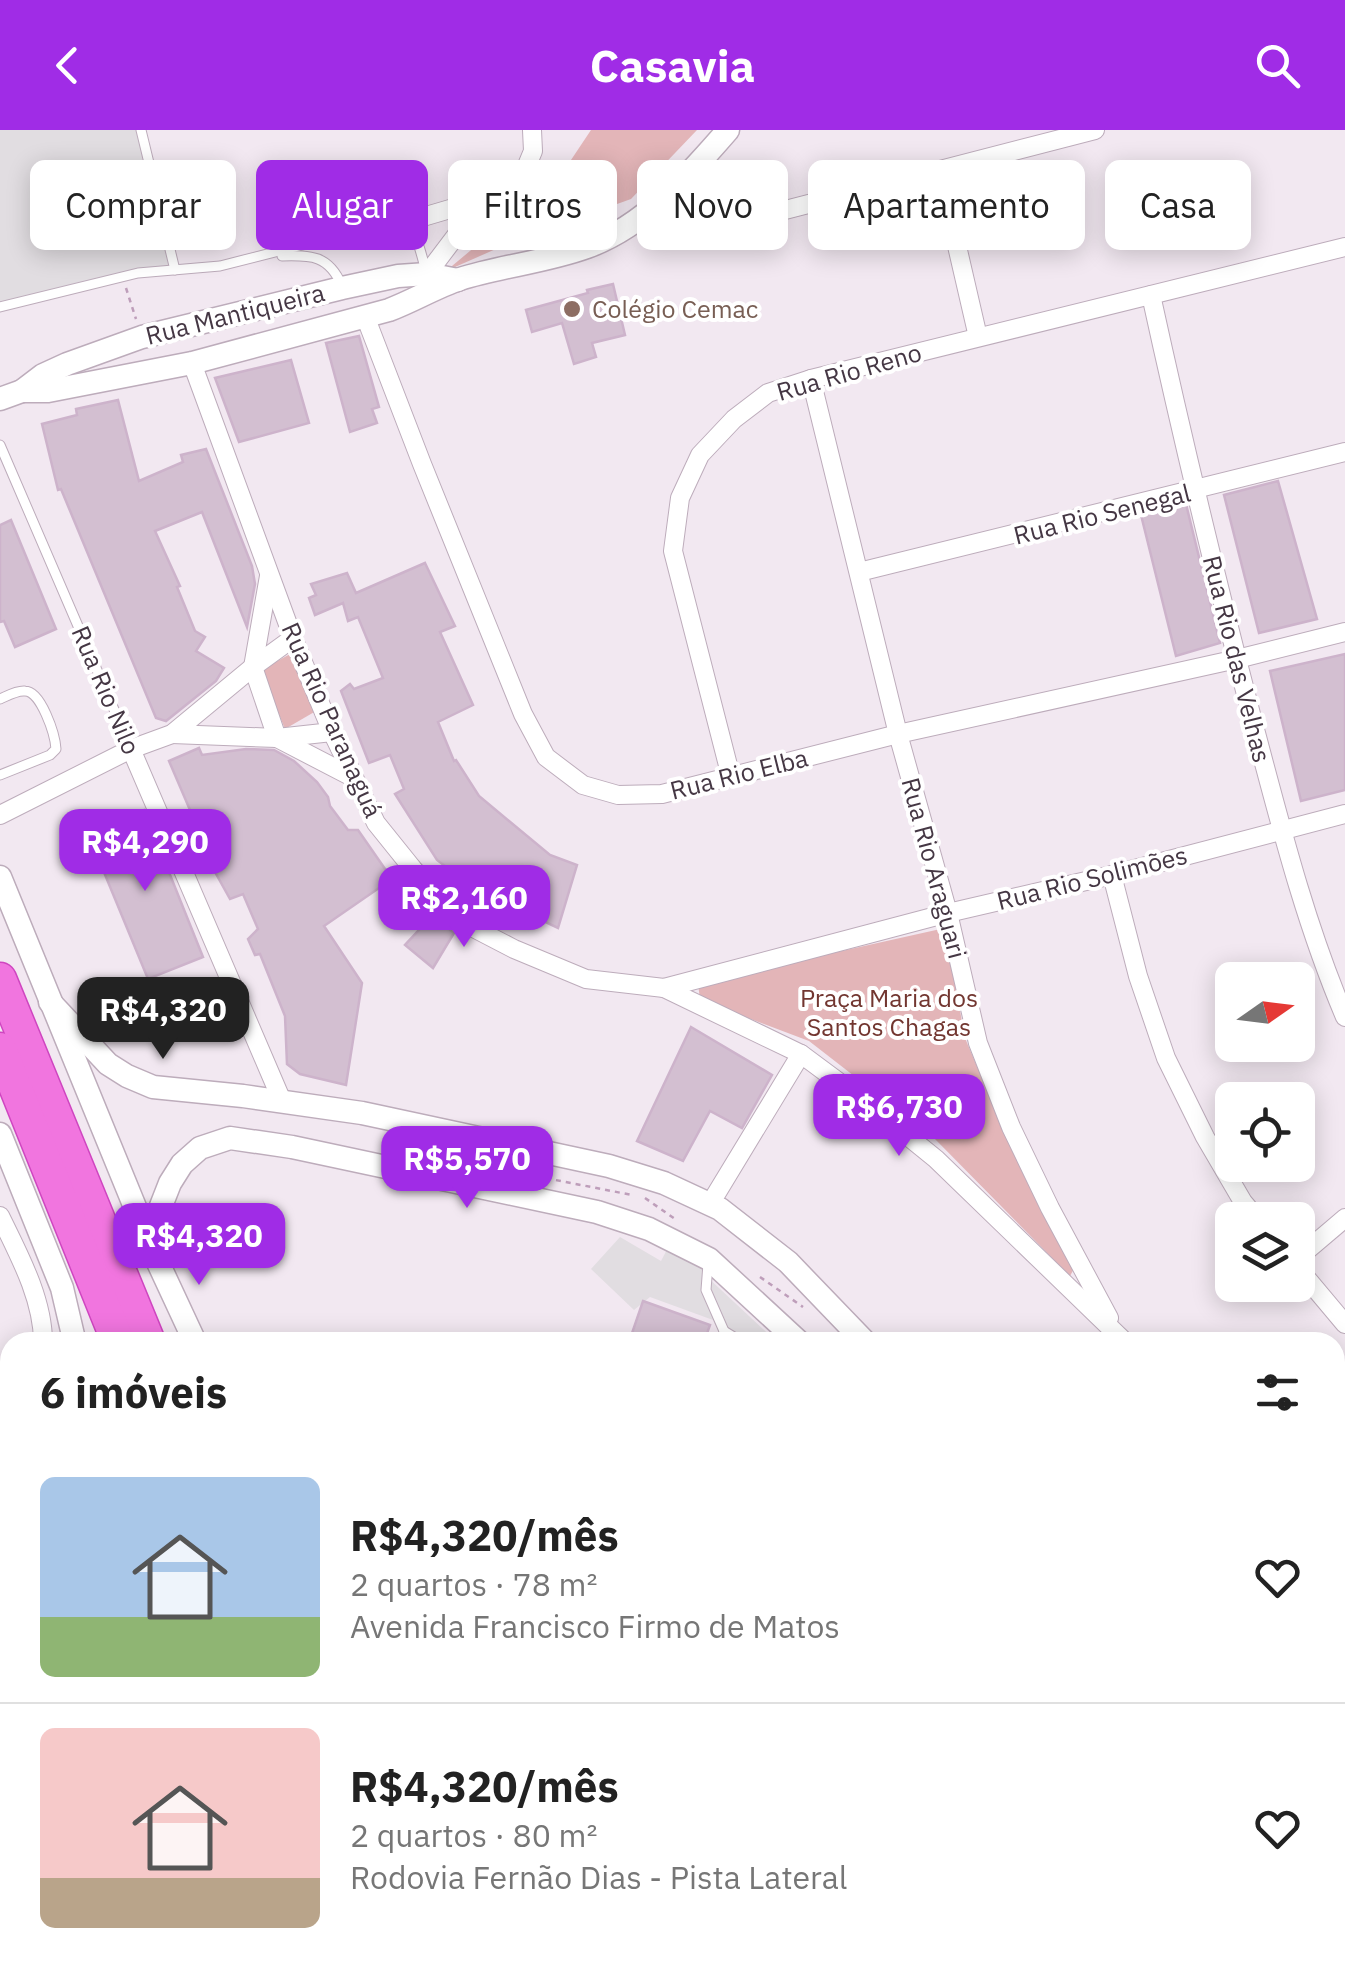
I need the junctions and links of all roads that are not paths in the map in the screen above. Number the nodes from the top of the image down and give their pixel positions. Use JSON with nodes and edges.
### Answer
{"nodes":[{"id":1,"x":142,"y":130,"type":"edge"},
{"id":2,"x":532,"y":130,"type":"edge"},
{"id":3,"x":728,"y":130,"type":"edge"},
{"id":4,"x":1095,"y":130,"type":"edge"},
{"id":5,"x":530,"y":160,"type":"edge"},
{"id":6,"x":635,"y":220,"type":"junction"},
{"id":7,"x":448,"y":247,"type":"edge"},
{"id":8,"x":1345,"y":247,"type":"edge"},
{"id":9,"x":287,"y":250,"type":"edge"},
{"id":10,"x":419,"y":250,"type":"edge"},
{"id":11,"x":958,"y":250,"type":"edge"},
{"id":12,"x":264,"y":256,"type":"junction"},
{"id":13,"x":176,"y":270,"type":"junction"},
{"id":14,"x":427,"y":274,"type":"junction"},
{"id":15,"x":458,"y":280,"type":"junction"},
{"id":16,"x":342,"y":288,"type":"junction"},
{"id":17,"x":1151,"y":295,"type":"junction"},
{"id":18,"x":416,"y":300,"type":"junction"},
{"id":19,"x":0,"y":305,"type":"edge"},
{"id":20,"x":366,"y":316,"type":"junction"},
{"id":21,"x":978,"y":336,"type":"junction"},
{"id":22,"x":90,"y":355,"type":"junction"},
{"id":23,"x":192,"y":363,"type":"junction"},
{"id":24,"x":811,"y":379,"type":"junction"},
{"id":25,"x":96,"y":382,"type":"junction"},
{"id":26,"x":11,"y":395,"type":"edge"},
{"id":27,"x":0,"y":445,"type":"edge"},
{"id":28,"x":1345,"y":452,"type":"edge"},
{"id":29,"x":1194,"y":491,"type":"junction"},
{"id":30,"x":269,"y":572,"type":"junction"},
{"id":31,"x":859,"y":572,"type":"junction"},
{"id":32,"x":1345,"y":632,"type":"edge"},
{"id":33,"x":294,"y":638,"type":"junction"},
{"id":34,"x":1237,"y":659,"type":"junction"},
{"id":35,"x":253,"y":668,"type":"junction"},
{"id":36,"x":0,"y":699,"type":"edge"},
{"id":37,"x":332,"y":732,"type":"junction"},
{"id":38,"x":172,"y":734,"type":"junction"},
{"id":39,"x":898,"y":734,"type":"junction"},
{"id":40,"x":277,"y":738,"type":"junction"},
{"id":41,"x":131,"y":748,"type":"junction"},
{"id":42,"x":0,"y":775,"type":"edge"},
{"id":43,"x":732,"y":777,"type":"junction"},
{"id":44,"x":354,"y":778,"type":"junction"},
{"id":45,"x":1345,"y":814,"type":"edge"},
{"id":46,"x":0,"y":815,"type":"edge"},
{"id":47,"x":1282,"y":830,"type":"junction"},
{"id":48,"x":1112,"y":875,"type":"junction"},
{"id":49,"x":0,"y":877,"type":"edge"},
{"id":50,"x":948,"y":913,"type":"junction"},
{"id":51,"x":0,"y":979,"type":"edge"},
{"id":52,"x":664,"y":988,"type":"junction"},
{"id":53,"x":50,"y":1002,"type":"junction"},
{"id":54,"x":1345,"y":1017,"type":"edge"},
{"id":55,"x":0,"y":1049,"type":"edge"},
{"id":56,"x":801,"y":1054,"type":"junction"},
{"id":57,"x":282,"y":1101,"type":"junction"},
{"id":58,"x":0,"y":1110,"type":"edge"},
{"id":59,"x":0,"y":1134,"type":"edge"},
{"id":60,"x":482,"y":1140,"type":"junction"},
{"id":61,"x":414,"y":1174,"type":"junction"},
{"id":62,"x":1243,"y":1202,"type":"edge"},
{"id":63,"x":710,"y":1204,"type":"junction"},
{"id":64,"x":0,"y":1216,"type":"edge"},
{"id":65,"x":1345,"y":1218,"type":"edge"},
{"id":66,"x":1315,"y":1244,"type":"edge"},
{"id":67,"x":9,"y":1254,"type":"edge"},
{"id":68,"x":155,"y":1256,"type":"junction"},
{"id":69,"x":708,"y":1259,"type":"junction"},
{"id":70,"x":1315,"y":1288,"type":"edge"},
{"id":71,"x":99,"y":1294,"type":"junction"},
{"id":72,"x":1345,"y":1324,"type":"edge"},
{"id":73,"x":724,"y":1331,"type":"edge"},
{"id":74,"x":43,"y":1332,"type":"edge"},
{"id":75,"x":73,"y":1332,"type":"edge"},
{"id":76,"x":114,"y":1332,"type":"edge"},
{"id":77,"x":144,"y":1332,"type":"edge"},
{"id":78,"x":190,"y":1332,"type":"edge"},
{"id":79,"x":789,"y":1332,"type":"edge"},
{"id":80,"x":855,"y":1332,"type":"edge"},
{"id":81,"x":1115,"y":1332,"type":"edge"},
{"id":82,"x":1118,"y":1332,"type":"edge"}],
"edges":[{"from":1,"to":13,"type":"lane"},
{"from":2,"to":5,"type":"street"},
{"from":3,"to":6,"type":"street","name":"Rua Mantiqueira"},
{"from":4,"to":6,"type":"street"},
{"from":6,"to":15,"type":"street","name":"Rua Mantiqueira"},
{"from":7,"to":14,"type":"street"},
{"from":8,"to":17,"type":"street","name":"Rua Rio Reno"},
{"from":9,"to":12,"type":"lane"},
{"from":10,"to":14,"type":"lane"},
{"from":11,"to":21,"type":"street"},
{"from":12,"to":13,"type":"lane"},
{"from":12,"to":16,"type":"lane"},
{"from":13,"to":19,"type":"lane"},
{"from":14,"to":15,"type":"street","name":"Rua Mantiqueira"},
{"from":14,"to":16,"type":"street","name":"Rua Mantiqueira"},
{"from":14,"to":18,"type":"street"},
{"from":15,"to":18,"type":"street","name":"Rua Mantiqueira"},
{"from":16,"to":22,"type":"street","name":"Rua Mantiqueira"},
{"from":17,"to":21,"type":"street","name":"Rua Rio Reno"},
{"from":17,"to":29,"type":"street","name":"Rua Rio das Velhas"},
{"from":18,"to":20,"type":"street","name":"Rua Mantiqueira"},
{"from":20,"to":23,"type":"street","name":"Rua Mantiqueira"},
{"from":20,"to":43,"type":"street","name":"Rua Rio Elba"},
{"from":21,"to":24,"type":"street","name":"Rua Rio Reno"},
{"from":22,"to":25,"type":"street"},
{"from":22,"to":26,"type":"street","name":"Rua Mantiqueira"},
{"from":23,"to":25,"type":"street","name":"Rua Mantiqueira"},
{"from":23,"to":30,"type":"street","name":"Rua Rio Paranaguá"},
{"from":24,"to":31,"type":"street","name":"Rua Rio Araguari"},
{"from":24,"to":43,"type":"street","name":"Rua Rio Reno"},
{"from":25,"to":26,"type":"street","name":"Rua Mantiqueira"},
{"from":27,"to":41,"type":"lane","name":"Rua Rio Nilo"},
{"from":28,"to":29,"type":"street","name":"Rua Rio Senegal"},
{"from":29,"to":31,"type":"street","name":"Rua Rio Senegal"},
{"from":29,"to":34,"type":"street","name":"Rua Rio das Velhas"},
{"from":30,"to":33,"type":"street","name":"Rua Rio Paranaguá"},
{"from":30,"to":35,"type":"street"},
{"from":31,"to":39,"type":"street","name":"Rua Rio Araguari"},
{"from":32,"to":34,"type":"street","name":"Rua Rio Elba"},
{"from":33,"to":35,"type":"street"},
{"from":33,"to":37,"type":"street","name":"Rua Rio Paranaguá"},
{"from":34,"to":39,"type":"street","name":"Rua Rio Elba"},
{"from":34,"to":47,"type":"street","name":"Rua Rio das Velhas"},
{"from":35,"to":38,"type":"street"},
{"from":35,"to":40,"type":"street"},
{"from":36,"to":42,"type":"lane"},
{"from":37,"to":40,"type":"street"},
{"from":37,"to":44,"type":"street","name":"Rua Rio Paranaguá"},
{"from":38,"to":40,"type":"street"},
{"from":38,"to":41,"type":"street"},
{"from":39,"to":43,"type":"street","name":"Rua Rio Elba"},
{"from":39,"to":50,"type":"street","name":"Rua Rio Araguari"},
{"from":40,"to":44,"type":"street"},
{"from":41,"to":46,"type":"street"},
{"from":41,"to":57,"type":"street","name":"Rua Rio Nilo"},
{"from":44,"to":52,"type":"street","name":"Rua Rio Paranaguá"},
{"from":45,"to":47,"type":"street","name":"Rua Rio Solimões"},
{"from":47,"to":48,"type":"street","name":"Rua Rio Solimões"},
{"from":47,"to":54,"type":"street","name":"Rua Rio das Velhas"},
{"from":48,"to":50,"type":"street","name":"Rua Rio Solimões"},
{"from":48,"to":62,"type":"street"},
{"from":49,"to":53,"type":"street"},
{"from":50,"to":52,"type":"street","name":"Rua Rio Solimões"},
{"from":50,"to":82,"type":"street","name":"Rua Rio Araguari"},
{"from":51,"to":77,"type":"highway"},
{"from":52,"to":56,"type":"street","name":"Rua Rio Paranaguá"},
{"from":53,"to":57,"type":"street"},
{"from":53,"to":68,"type":"street"},
{"from":55,"to":71,"type":"highway"},
{"from":56,"to":63,"type":"street"},
{"from":56,"to":81,"type":"street","name":"Rua Rio Paranaguá"},
{"from":57,"to":60,"type":"street"},
{"from":58,"to":71,"type":"highway"},
{"from":59,"to":75,"type":"street"},
{"from":60,"to":61,"type":"street"},
{"from":60,"to":63,"type":"street"},
{"from":61,"to":68,"type":"street"},
{"from":61,"to":69,"type":"street"},
{"from":63,"to":80,"type":"street"},
{"from":64,"to":67,"type":"street"},
{"from":65,"to":66,"type":"street"},
{"from":67,"to":74,"type":"street"},
{"from":68,"to":78,"type":"street"},
{"from":69,"to":73,"type":"lane"},
{"from":69,"to":79,"type":"street"},
{"from":70,"to":72,"type":"street"},
{"from":71,"to":76,"type":"highway"}]}
